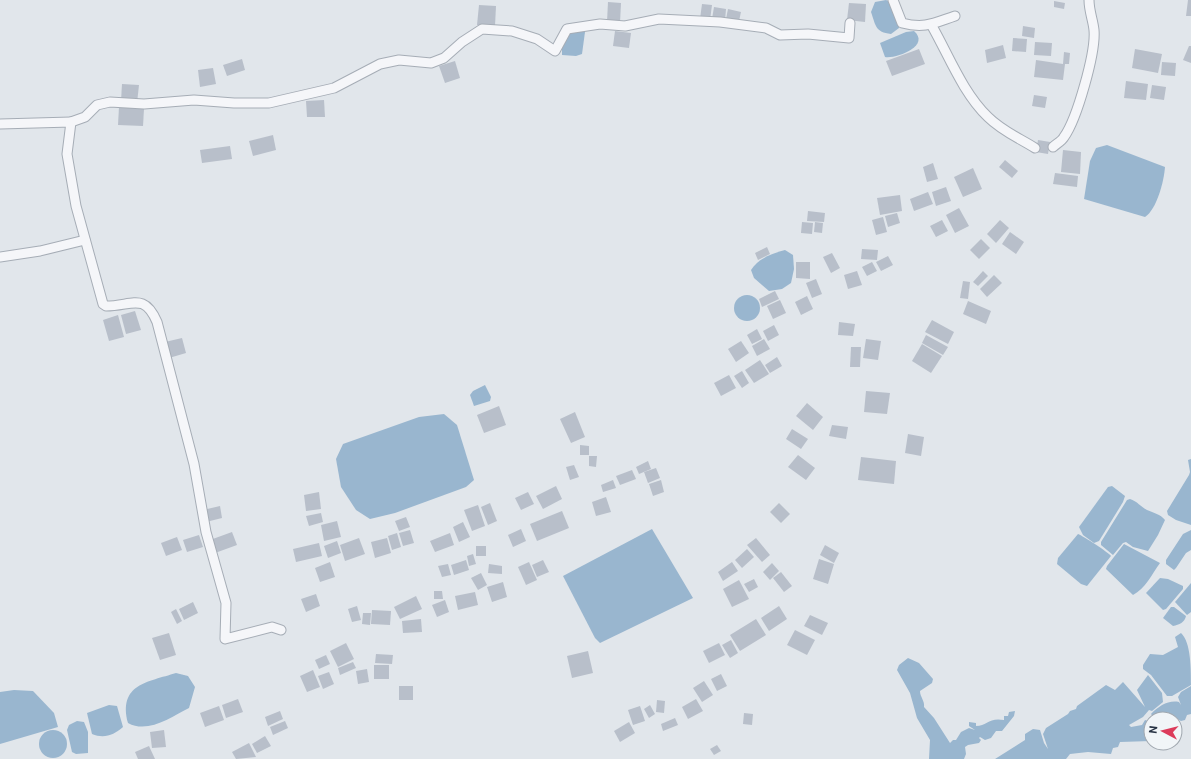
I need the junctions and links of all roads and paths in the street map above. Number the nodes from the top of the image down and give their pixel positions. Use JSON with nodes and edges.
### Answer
{"nodes":[{"id":1,"x":893,"y":0,"type":"edge"},
{"id":2,"x":1089,"y":0,"type":"edge"},
{"id":3,"x":955,"y":16,"type":"dead end"},
{"id":4,"x":850,"y":23,"type":"dead end"},
{"id":5,"x":932,"y":26,"type":"junction"},
{"id":6,"x":71,"y":122,"type":"junction"},
{"id":7,"x":0,"y":124,"type":"edge"},
{"id":8,"x":1052,"y":147,"type":"dead end"},
{"id":9,"x":1035,"y":148,"type":"dead end"},
{"id":10,"x":85,"y":240,"type":"junction"},
{"id":11,"x":0,"y":257,"type":"edge"},
{"id":12,"x":281,"y":630,"type":"dead end"}],
"edges":[{"from":1,"to":5,"type":"street"},
{"from":2,"to":8,"type":"street"},
{"from":3,"to":5,"type":"street"},
{"from":4,"to":6,"type":"street"},
{"from":5,"to":9,"type":"street"},
{"from":6,"to":7,"type":"street"},
{"from":6,"to":10,"type":"street"},
{"from":10,"to":11,"type":"street"},
{"from":10,"to":12,"type":"street"}]}
